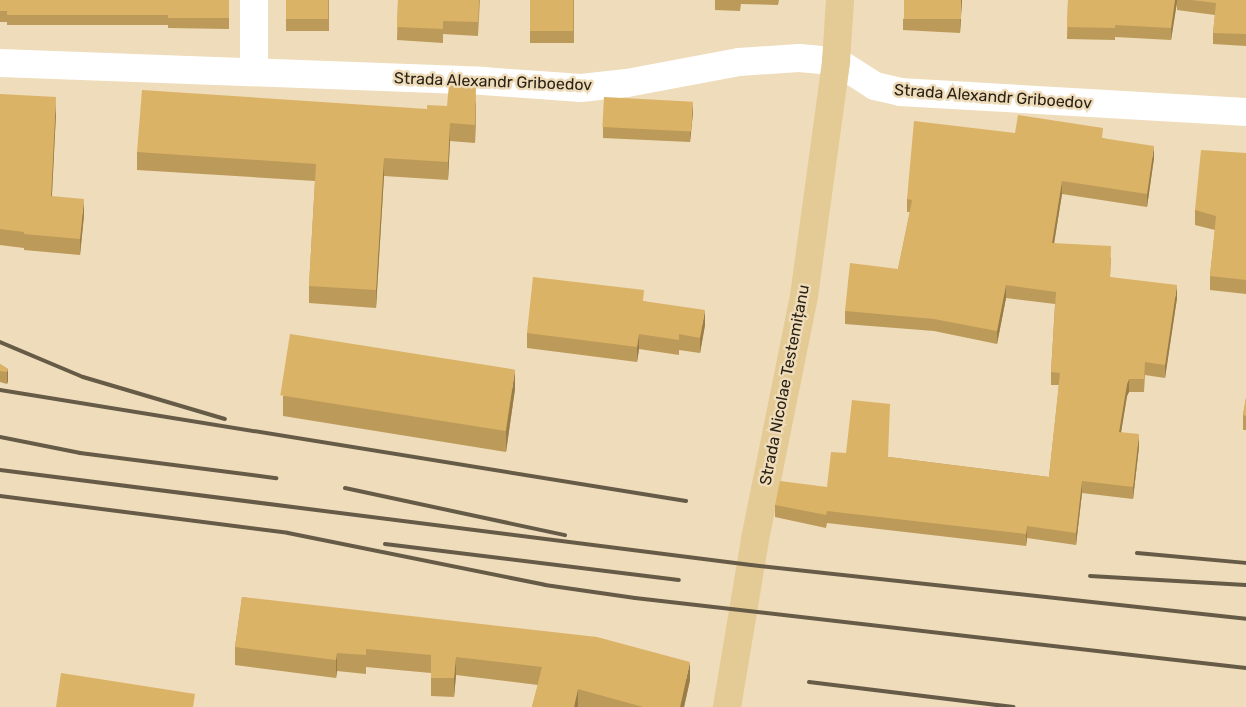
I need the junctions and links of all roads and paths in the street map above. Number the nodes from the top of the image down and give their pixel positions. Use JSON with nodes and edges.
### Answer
{"nodes":[{"id":1,"x":254,"y":0,"type":"edge"},
{"id":2,"x":840,"y":0,"type":"edge"},
{"id":3,"x":836,"y":61,"type":"junction"},
{"id":4,"x":0,"y":63,"type":"edge"},
{"id":5,"x":254,"y":72,"type":"junction"},
{"id":6,"x":1246,"y":112,"type":"edge"},
{"id":7,"x":727,"y":707,"type":"edge"}],
"edges":[{"from":1,"to":5,"type":"street"},
{"from":2,"to":3,"type":"main road","name":"Strada Nicolae Testemițanu"},
{"from":3,"to":5,"type":"street","name":"Strada Alexandr Griboedov"},
{"from":3,"to":6,"type":"street","name":"Strada Alexandr Griboedov"},
{"from":3,"to":7,"type":"main road","name":"Strada Nicolae Testemițanu"},
{"from":4,"to":5,"type":"street","name":"Strada Alexandr Griboedov"}]}
